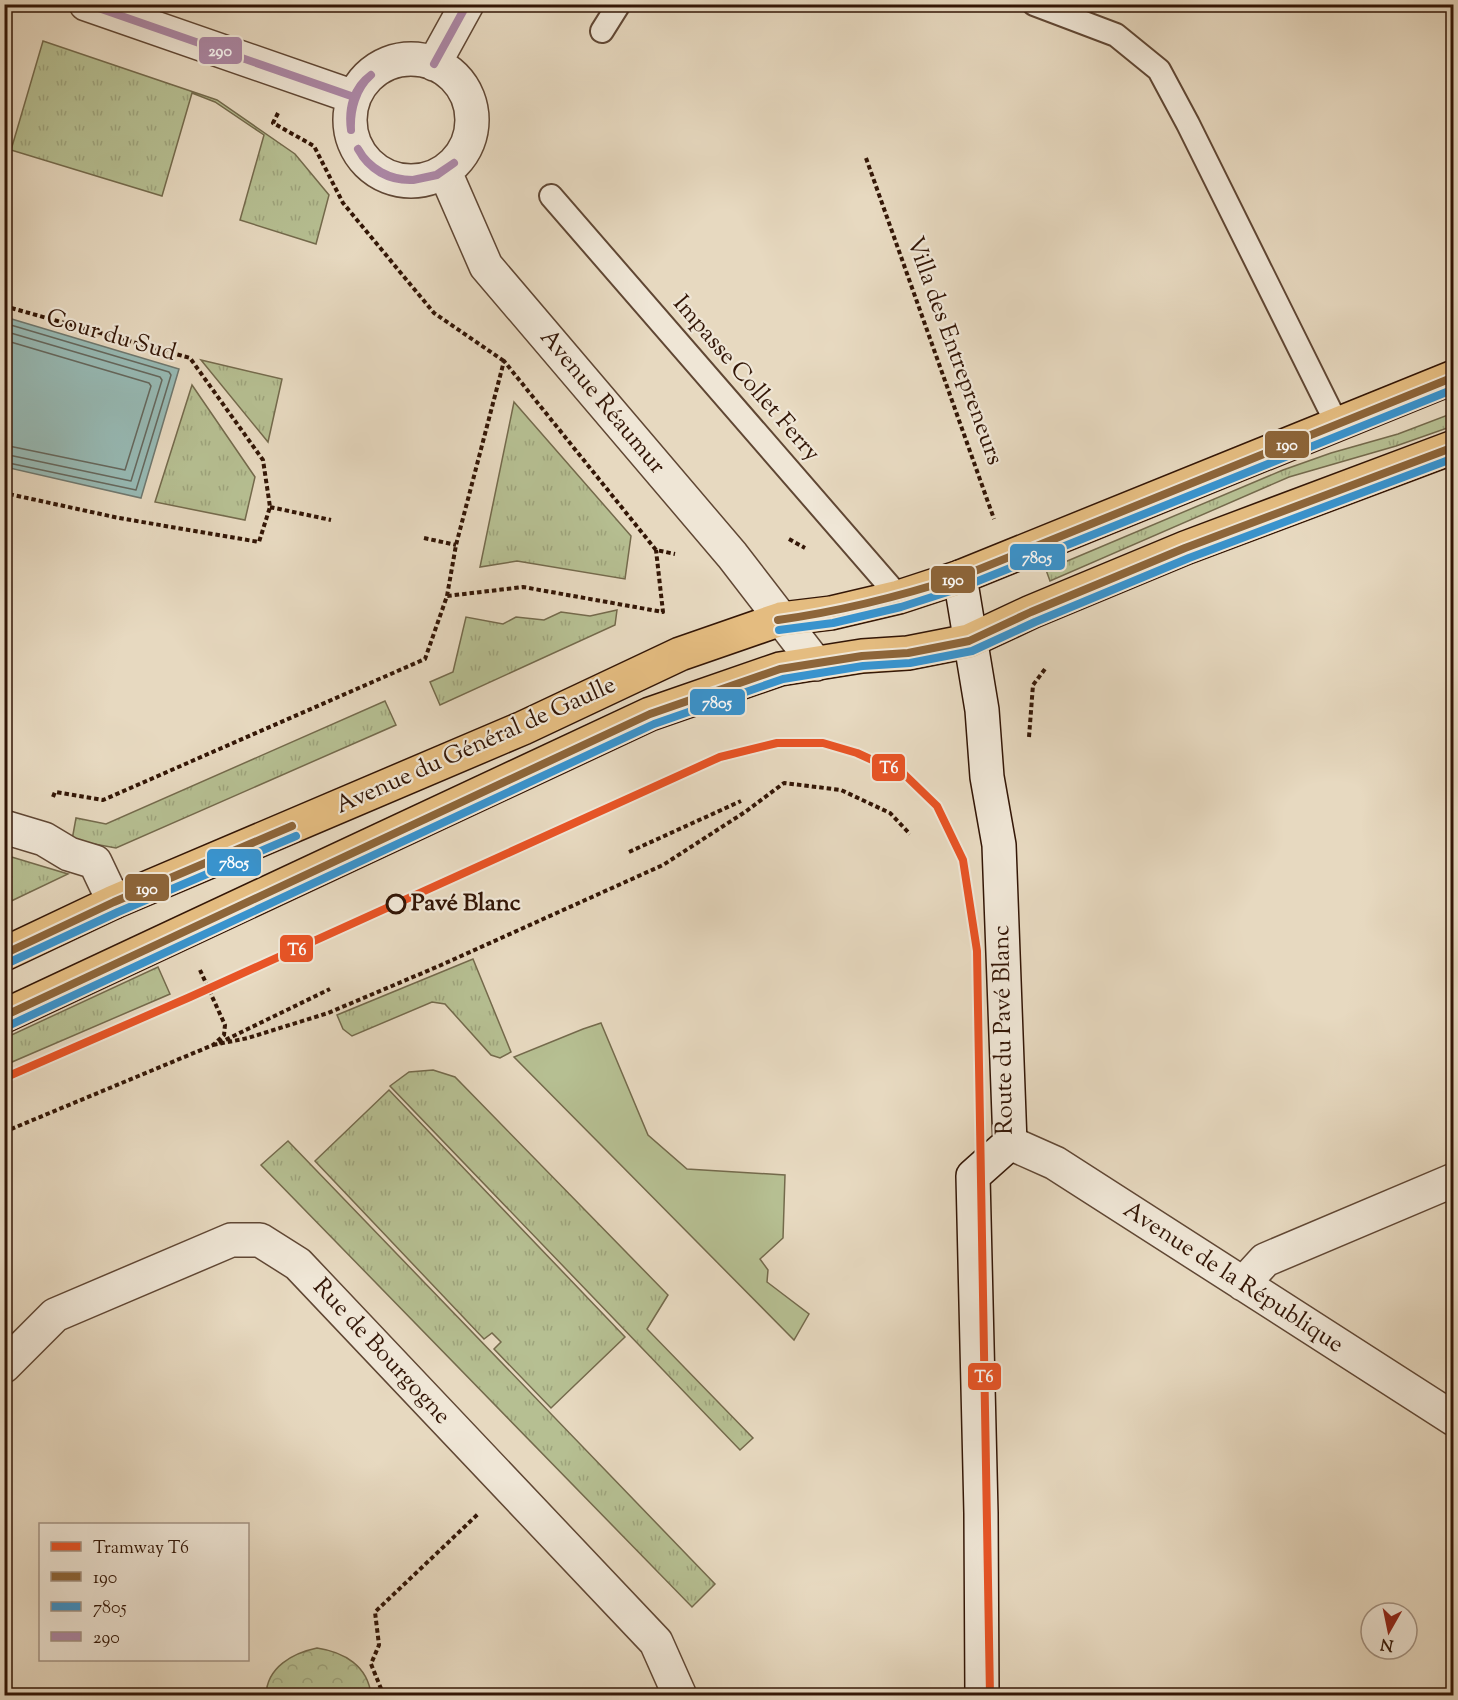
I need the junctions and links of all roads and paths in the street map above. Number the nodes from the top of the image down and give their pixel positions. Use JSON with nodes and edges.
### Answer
{"nodes":[{"id":1,"x":86,"y":4,"type":"edge"},
{"id":2,"x":467,"y":4,"type":"edge"},
{"id":3,"x":619,"y":4,"type":"edge"},
{"id":4,"x":1034,"y":4,"type":"edge"},
{"id":5,"x":602,"y":31,"type":"dead end"},
{"id":6,"x":434,"y":64,"type":"junction"},
{"id":7,"x":298,"y":78,"type":"junction"},
{"id":8,"x":354,"y":97,"type":"junction"},
{"id":9,"x":866,"y":158,"type":"dead end"},
{"id":10,"x":445,"y":171,"type":"junction"},
{"id":11,"x":551,"y":196,"type":"dead end"},
{"id":12,"x":4,"y":306,"type":"edge"},
{"id":13,"x":504,"y":361,"type":"junction"},
{"id":14,"x":1454,"y":377,"type":"edge"},
{"id":15,"x":1337,"y":424,"type":"junction"},
{"id":16,"x":1454,"y":447,"type":"edge"},
{"id":17,"x":4,"y":493,"type":"edge"},
{"id":18,"x":270,"y":507,"type":"junction"},
{"id":19,"x":331,"y":520,"type":"dead end"},
{"id":20,"x":424,"y":538,"type":"dead end"},
{"id":21,"x":456,"y":545,"type":"junction"},
{"id":22,"x":656,"y":550,"type":"junction"},
{"id":23,"x":1015,"y":553,"type":"junction"},
{"id":24,"x":677,"y":555,"type":"dead end"},
{"id":25,"x":960,"y":577,"type":"junction"},
{"id":26,"x":447,"y":596,"type":"junction"},
{"id":27,"x":899,"y":597,"type":"junction"},
{"id":28,"x":781,"y":619,"type":"junction"},
{"id":29,"x":969,"y":641,"type":"junction"},
{"id":30,"x":816,"y":664,"type":"junction"},
{"id":31,"x":1045,"y":669,"type":"dead end"},
{"id":32,"x":1028,"y":744,"type":"dead end"},
{"id":33,"x":741,"y":801,"type":"dead end"},
{"id":34,"x":4,"y":827,"type":"edge"},
{"id":35,"x":910,"y":834,"type":"dead end"},
{"id":36,"x":44,"y":838,"type":"junction"},
{"id":37,"x":629,"y":852,"type":"dead end"},
{"id":38,"x":114,"y":902,"type":"junction"},
{"id":39,"x":4,"y":954,"type":"edge"},
{"id":40,"x":330,"y":989,"type":"dead end"},
{"id":41,"x":4,"y":1016,"type":"edge"},
{"id":42,"x":225,"y":1025,"type":"dead end"},
{"id":43,"x":213,"y":1046,"type":"junction"},
{"id":44,"x":4,"y":1132,"type":"edge"},
{"id":45,"x":1010,"y":1143,"type":"junction"},
{"id":46,"x":1454,"y":1180,"type":"edge"},
{"id":47,"x":1242,"y":1284,"type":"junction"},
{"id":48,"x":4,"y":1366,"type":"edge"},
{"id":49,"x":1454,"y":1419,"type":"edge"},
{"id":50,"x":508,"y":1486,"type":"junction"},
{"id":51,"x":384,"y":1695,"type":"edge"},
{"id":52,"x":680,"y":1695,"type":"edge"},
{"id":53,"x":982,"y":1695,"type":"edge"}],
"edges":[{"from":1,"to":7,"type":"street"},
{"from":2,"to":6,"type":"street"},
{"from":3,"to":5,"type":"lane"},
{"from":4,"to":15,"type":"lane"},
{"from":6,"to":8,"type":"street"},
{"from":6,"to":10,"type":"street"},
{"from":7,"to":8,"type":"street"},
{"from":7,"to":13,"type":"path"},
{"from":8,"to":10,"type":"street"},
{"from":9,"to":23,"type":"path","name":"Villa des Entrepreneurs"},
{"from":10,"to":28,"type":"street","name":"Avenue Réaumur"},
{"from":11,"to":27,"type":"lane","name":"Impasse Collet Ferry"},
{"from":12,"to":18,"type":"path","name":"Cour du Sud"},
{"from":13,"to":21,"type":"path"},
{"from":13,"to":22,"type":"path"},
{"from":14,"to":15,"type":"main road","name":"Avenue du Général de Gaulle"},
{"from":15,"to":23,"type":"main road","name":"Avenue du Général de Gaulle"},
{"from":16,"to":29,"type":"main road","name":"Avenue du Général de Gaulle"},
{"from":17,"to":18,"type":"path","name":"Cour du Sud"},
{"from":18,"to":19,"type":"path"},
{"from":20,"to":21,"type":"path"},
{"from":21,"to":26,"type":"path"},
{"from":22,"to":24,"type":"path"},
{"from":22,"to":26,"type":"path"},
{"from":23,"to":25,"type":"main road","name":"Avenue du Général de Gaulle"},
{"from":25,"to":27,"type":"main road","name":"Avenue du Général de Gaulle"},
{"from":25,"to":29,"type":"street"},
{"from":26,"to":36,"type":"path"},
{"from":27,"to":28,"type":"main road","name":"Avenue du Général de Gaulle"},
{"from":28,"to":30,"type":"street","name":"Avenue Réaumur"},
{"from":28,"to":38,"type":"main road","name":"Avenue du Général de Gaulle"},
{"from":29,"to":30,"type":"main road","name":"Avenue du Général de Gaulle"},
{"from":29,"to":45,"type":"street","name":"Route du Pavé Blanc"},
{"from":30,"to":41,"type":"main road","name":"Avenue du Général de Gaulle"},
{"from":31,"to":32,"type":"path"},
{"from":33,"to":37,"type":"path"},
{"from":34,"to":36,"type":"street"},
{"from":35,"to":43,"type":"path"},
{"from":36,"to":38,"type":"street"},
{"from":38,"to":39,"type":"main road","name":"Avenue du Général de Gaulle"},
{"from":40,"to":43,"type":"path"},
{"from":42,"to":43,"type":"path"},
{"from":43,"to":44,"type":"path"},
{"from":45,"to":47,"type":"street","name":"Avenue de la République"},
{"from":45,"to":53,"type":"street","name":"Route du Pavé Blanc"},
{"from":46,"to":47,"type":"street"},
{"from":47,"to":49,"type":"street","name":"Avenue de la République"},
{"from":48,"to":50,"type":"street","name":"Rue de Bourgogne"},
{"from":50,"to":51,"type":"path"},
{"from":50,"to":52,"type":"street","name":"Rue de Bourgogne"}]}
